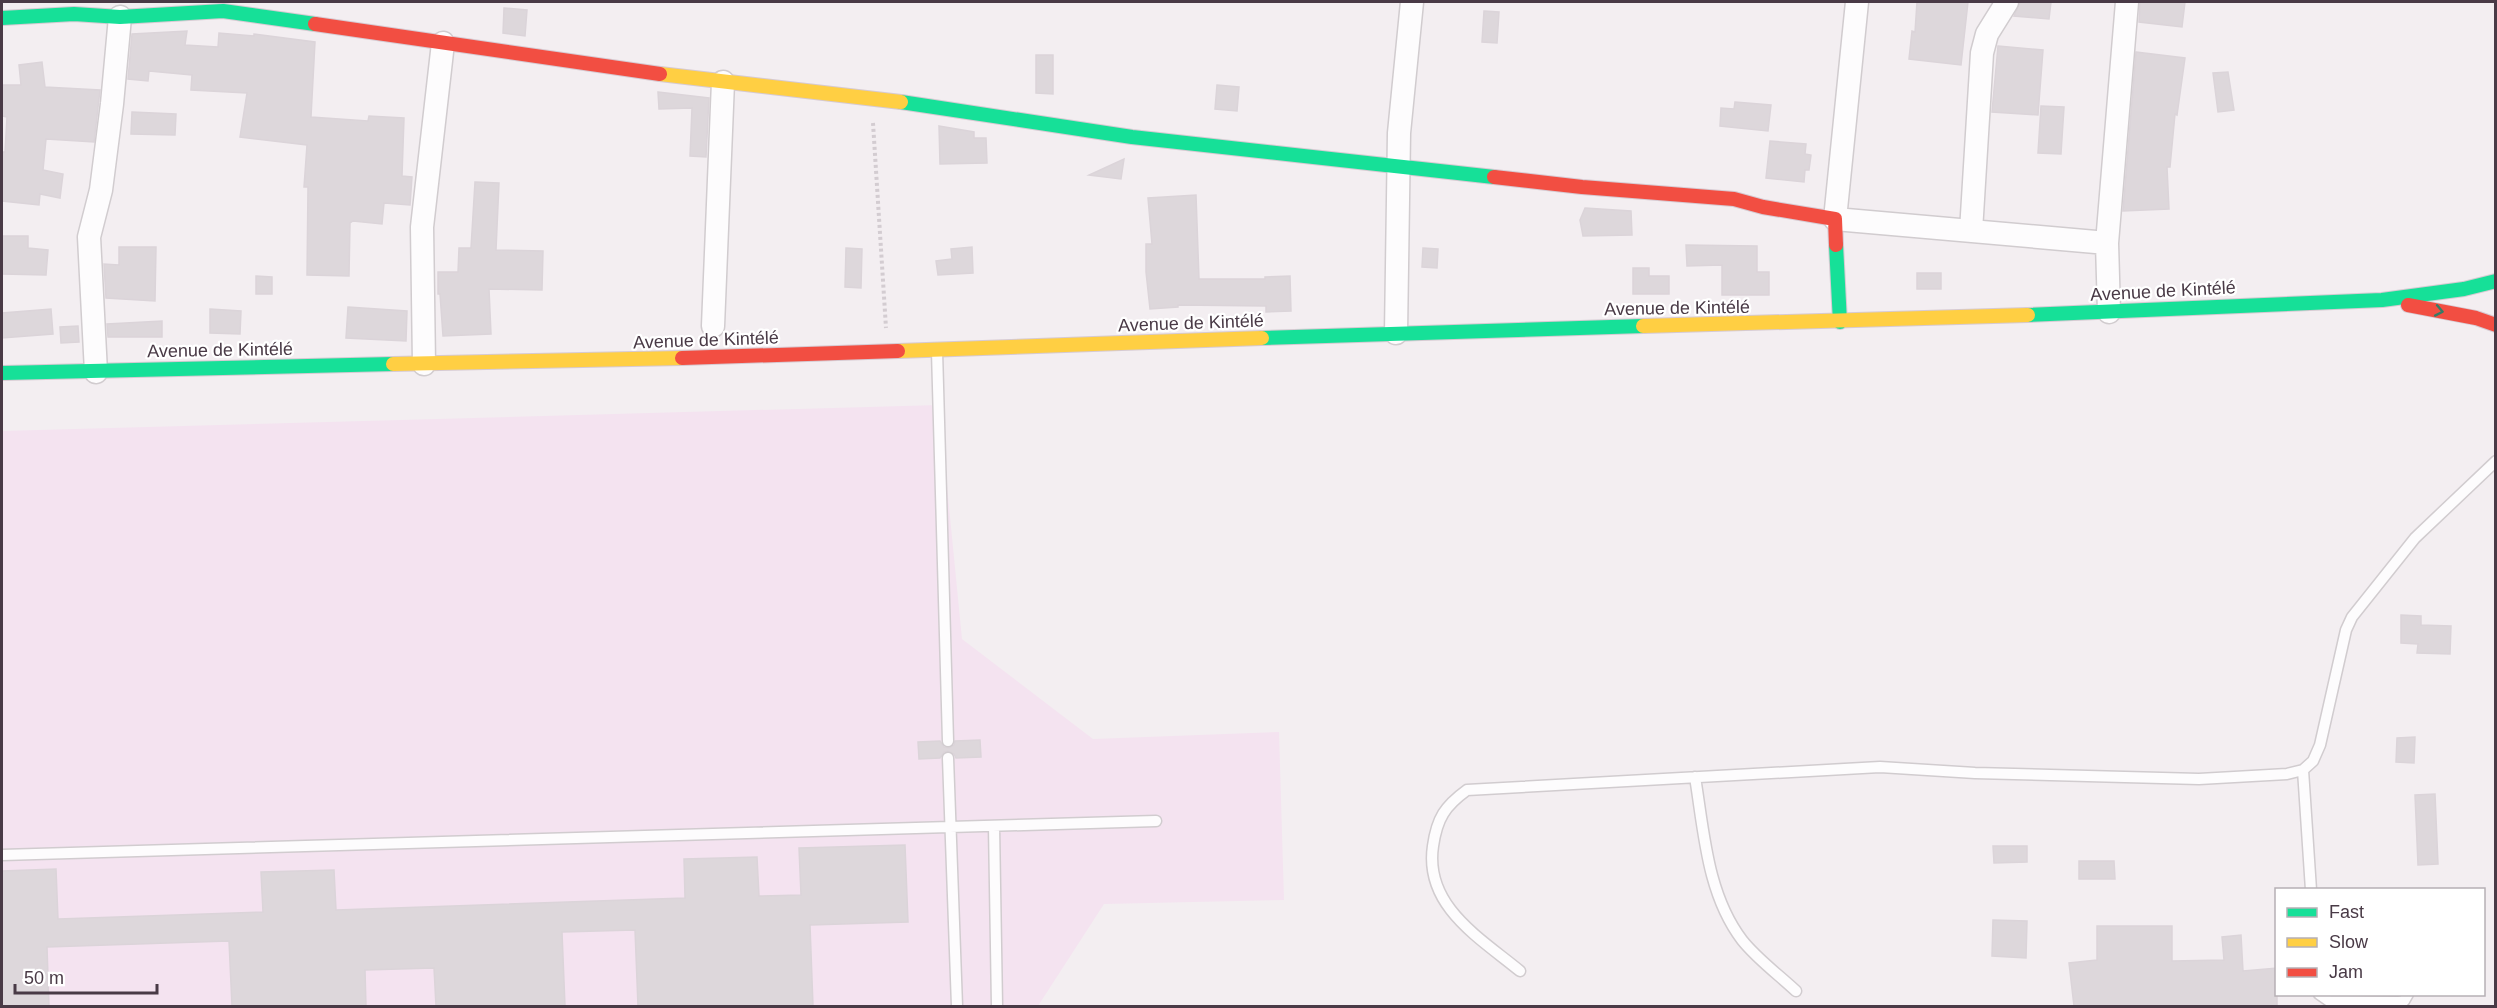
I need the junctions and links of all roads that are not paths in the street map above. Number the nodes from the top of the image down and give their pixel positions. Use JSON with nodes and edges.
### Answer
{"nodes":[{"id":1,"x":1412,"y":2,"type":"edge"},
{"id":2,"x":1857,"y":2,"type":"edge"},
{"id":3,"x":2007,"y":2,"type":"edge"},
{"id":4,"x":2127,"y":2,"type":"edge"},
{"id":5,"x":120,"y":17,"type":"junction"},
{"id":6,"x":2,"y":18,"type":"edge"},
{"id":7,"x":443,"y":43,"type":"junction"},
{"id":8,"x":723,"y":82,"type":"junction"},
{"id":9,"x":1398,"y":165,"type":"junction"},
{"id":10,"x":1835,"y":219,"type":"junction"},
{"id":11,"x":1971,"y":231,"type":"junction"},
{"id":12,"x":2107,"y":243,"type":"junction"},
{"id":13,"x":2496,"y":281,"type":"edge"},
{"id":14,"x":2382,"y":300,"type":"junction"},
{"id":15,"x":2109,"y":312,"type":"junction"},
{"id":16,"x":1840,"y":322,"type":"junction"},
{"id":17,"x":2496,"y":325,"type":"edge"},
{"id":18,"x":713,"y":326,"type":"dead end"},
{"id":19,"x":1396,"y":333,"type":"junction"},
{"id":20,"x":937,"y":348,"type":"junction"},
{"id":21,"x":424,"y":364,"type":"junction"},
{"id":22,"x":96,"y":372,"type":"junction"},
{"id":23,"x":2,"y":373,"type":"edge"},
{"id":24,"x":2496,"y":461,"type":"edge"},
{"id":25,"x":948,"y":741,"type":"dead end"},
{"id":26,"x":948,"y":758,"type":"dead end"},
{"id":27,"x":2303,"y":770,"type":"junction"},
{"id":28,"x":1695,"y":777,"type":"junction"},
{"id":29,"x":1156,"y":821,"type":"dead end"},
{"id":30,"x":994,"y":826,"type":"junction"},
{"id":31,"x":951,"y":827,"type":"junction"},
{"id":32,"x":2,"y":855,"type":"edge"},
{"id":33,"x":2311,"y":888,"type":"edge"},
{"id":34,"x":1520,"y":971,"type":"dead end"},
{"id":35,"x":1796,"y":991,"type":"dead end"},
{"id":36,"x":2322,"y":996,"type":"edge"},
{"id":37,"x":2407,"y":996,"type":"edge"},
{"id":38,"x":957,"y":1006,"type":"edge"},
{"id":39,"x":997,"y":1006,"type":"edge"}],
"edges":[{"from":1,"to":9,"type":"street"},
{"from":2,"to":10,"type":"street"},
{"from":3,"to":11,"type":"street"},
{"from":4,"to":12,"type":"street"},
{"from":5,"to":6,"type":"main road"},
{"from":5,"to":7,"type":"main road"},
{"from":5,"to":22,"type":"street"},
{"from":7,"to":8,"type":"main road"},
{"from":7,"to":21,"type":"street"},
{"from":8,"to":9,"type":"main road"},
{"from":8,"to":18,"type":"street"},
{"from":9,"to":10,"type":"main road"},
{"from":9,"to":19,"type":"street"},
{"from":10,"to":11,"type":"street"},
{"from":10,"to":16,"type":"main road"},
{"from":11,"to":12,"type":"street"},
{"from":12,"to":15,"type":"street"},
{"from":13,"to":14,"type":"main road","name":"Avenue de Kintélé"},
{"from":14,"to":15,"type":"main road","name":"Avenue de Kintélé"},
{"from":14,"to":17,"type":"main road","name":"Avenue de Kintélé","one_way":true},
{"from":15,"to":16,"type":"main road","name":"Avenue de Kintélé"},
{"from":16,"to":19,"type":"main road","name":"Avenue de Kintélé"},
{"from":19,"to":20,"type":"main road","name":"Avenue de Kintélé"},
{"from":20,"to":21,"type":"main road","name":"Avenue de Kintélé"},
{"from":20,"to":25,"type":"lane"},
{"from":21,"to":22,"type":"main road","name":"Avenue de Kintélé"},
{"from":22,"to":23,"type":"main road","name":"Avenue de Kintélé"},
{"from":24,"to":27,"type":"lane"},
{"from":26,"to":31,"type":"lane"},
{"from":27,"to":28,"type":"lane"},
{"from":27,"to":33,"type":"lane"},
{"from":28,"to":34,"type":"lane"},
{"from":28,"to":35,"type":"lane"},
{"from":29,"to":30,"type":"lane"},
{"from":30,"to":31,"type":"lane"},
{"from":30,"to":39,"type":"lane"},
{"from":31,"to":32,"type":"lane"},
{"from":31,"to":38,"type":"lane"},
{"from":36,"to":37,"type":"lane"}]}
